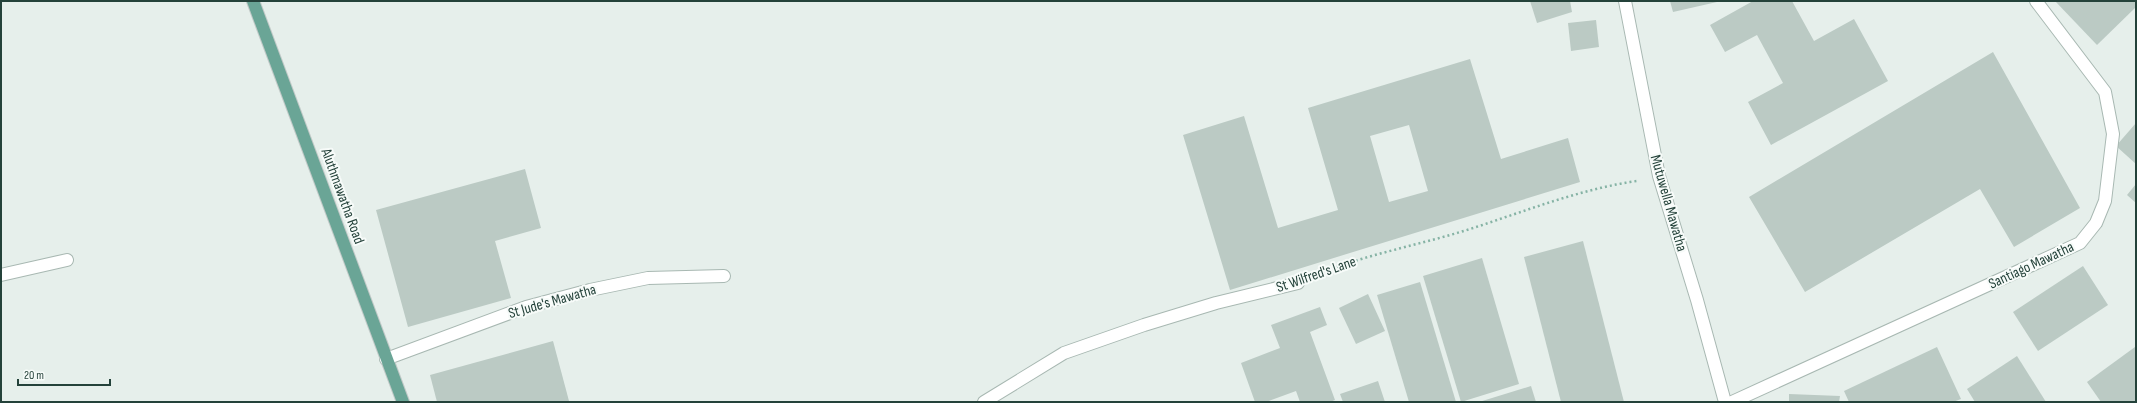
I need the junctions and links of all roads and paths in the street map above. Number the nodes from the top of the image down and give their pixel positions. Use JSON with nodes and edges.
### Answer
{"nodes":[{"id":1,"x":253,"y":1,"type":"edge"},
{"id":2,"x":1625,"y":1,"type":"edge"},
{"id":3,"x":2036,"y":1,"type":"edge"},
{"id":4,"x":1659,"y":176,"type":"junction"},
{"id":5,"x":67,"y":260,"type":"dead end"},
{"id":6,"x":1,"y":275,"type":"edge"},
{"id":7,"x":724,"y":276,"type":"dead end"},
{"id":8,"x":1298,"y":283,"type":"joint"},
{"id":9,"x":386,"y":359,"type":"junction"},
{"id":10,"x":403,"y":402,"type":"edge"},
{"id":11,"x":984,"y":402,"type":"edge"},
{"id":12,"x":1725,"y":402,"type":"edge"},
{"id":13,"x":1732,"y":402,"type":"edge"}],
"edges":[{"from":1,"to":9,"type":"main road","name":"Aluthmawatha Road"},
{"from":2,"to":4,"type":"street","name":"Mutuwella Mawatha"},
{"from":3,"to":13,"type":"street","name":"Santiago Mawatha"},
{"from":4,"to":8,"type":"path","name":"St Wilfred's Lane"},
{"from":4,"to":12,"type":"street","name":"Mutuwella Mawatha"},
{"from":5,"to":6,"type":"street"},
{"from":7,"to":9,"type":"street","name":"St Jude's Mawatha"},
{"from":8,"to":11,"type":"street","name":"St Wilfred's Lane"},
{"from":9,"to":10,"type":"main road","name":"Aluthmawatha Road"}]}
